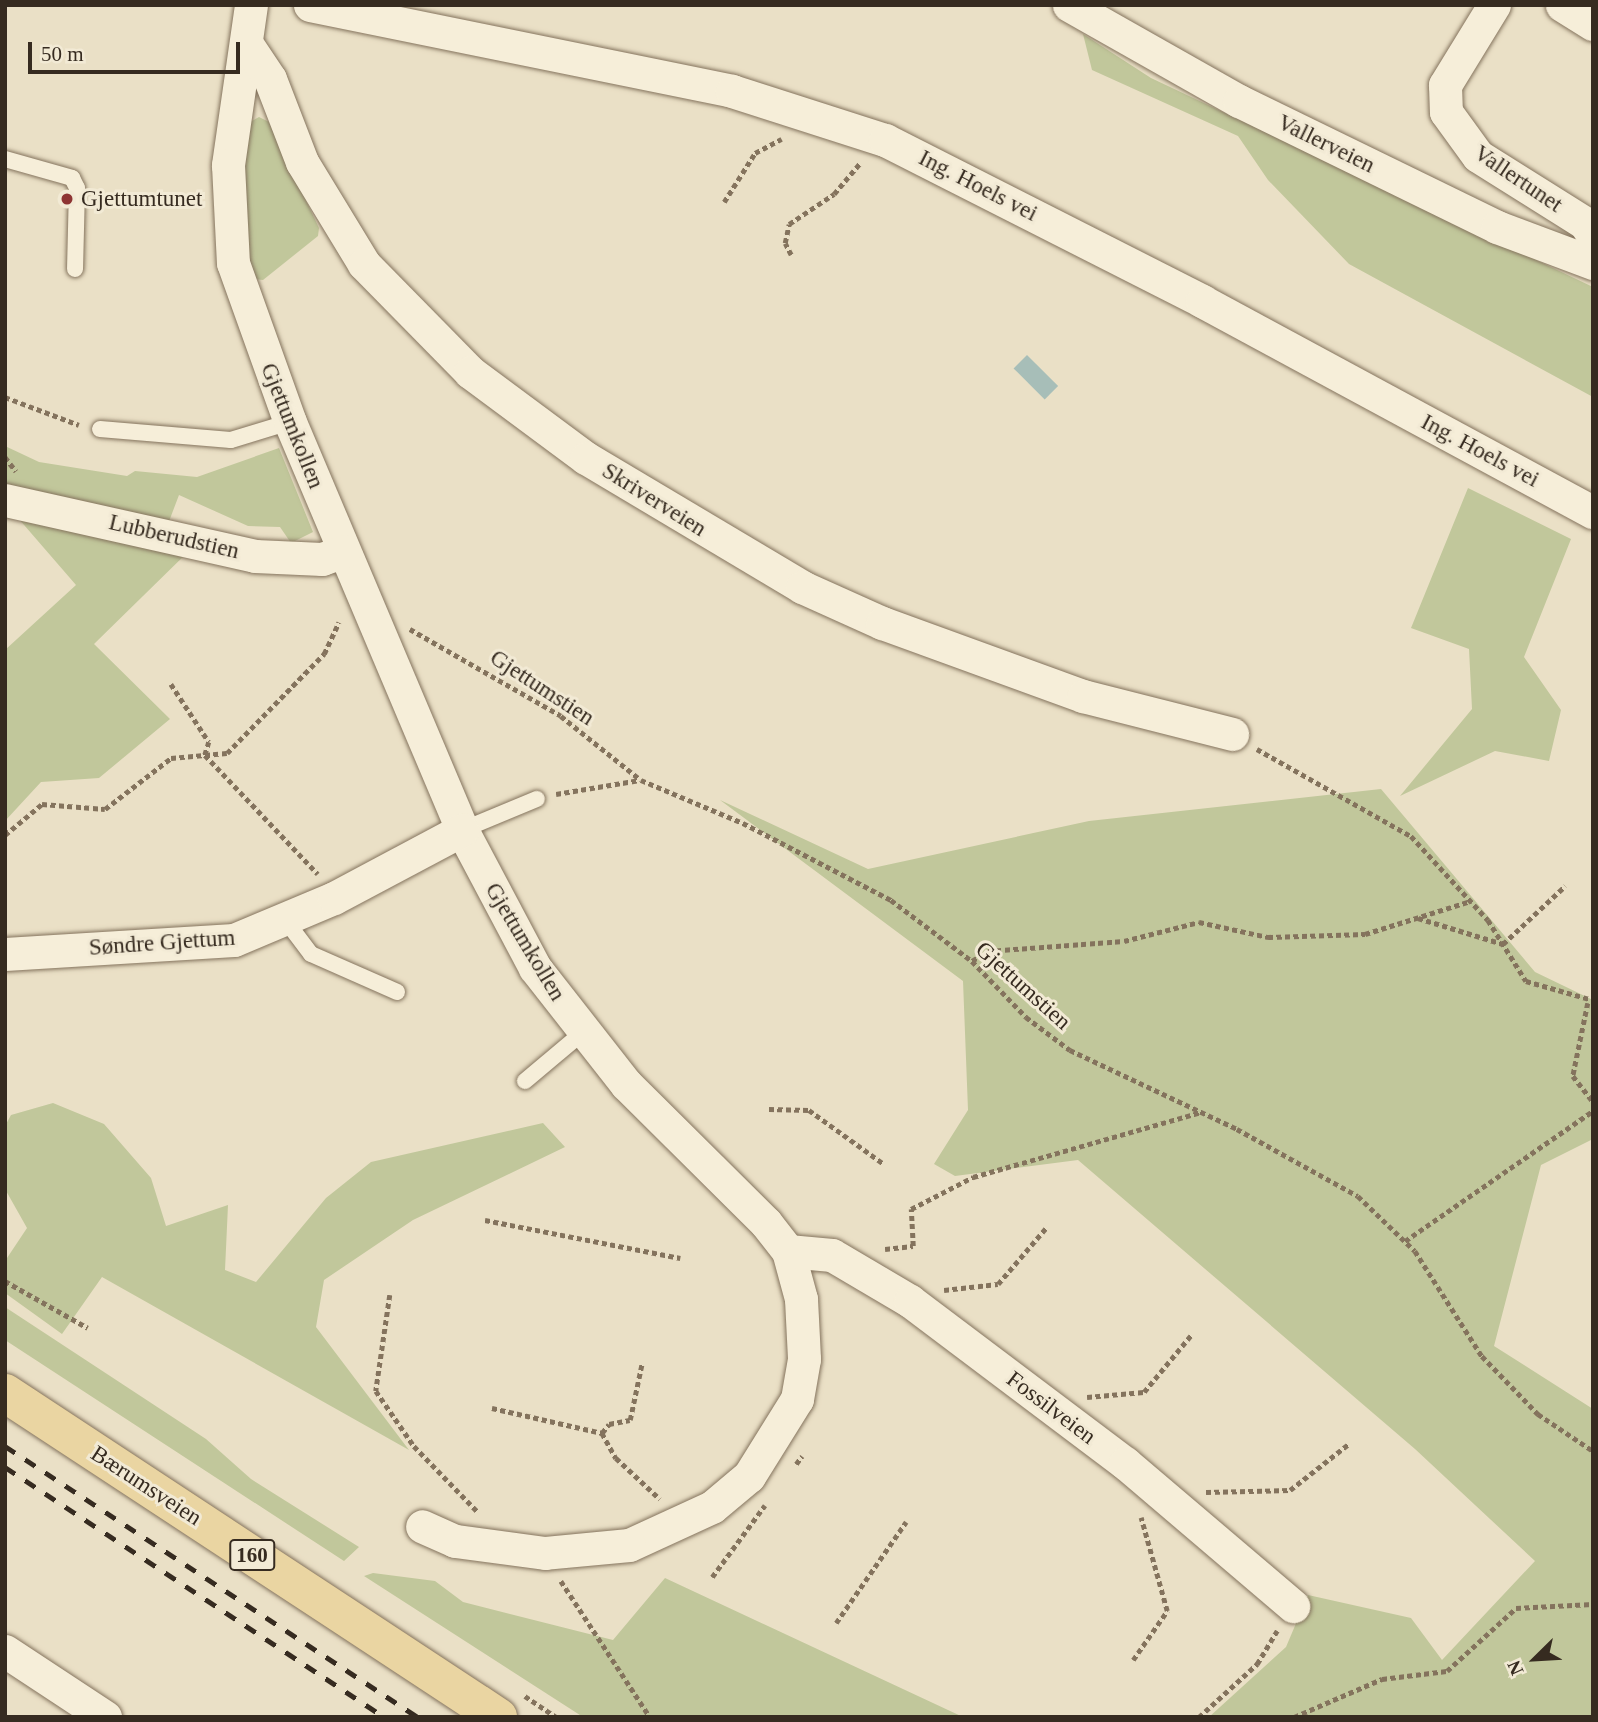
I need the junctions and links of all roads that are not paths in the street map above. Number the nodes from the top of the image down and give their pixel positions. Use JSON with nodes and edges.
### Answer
{"nodes":[{"id":1,"x":251,"y":5,"type":"edge"},
{"id":2,"x":310,"y":5,"type":"edge"},
{"id":3,"x":1069,"y":5,"type":"edge"},
{"id":4,"x":1494,"y":5,"type":"edge"},
{"id":5,"x":1562,"y":5,"type":"edge"},
{"id":6,"x":1593,"y":24,"type":"edge"},
{"id":7,"x":246,"y":43,"type":"junction"},
{"id":8,"x":5,"y":159,"type":"edge"},
{"id":9,"x":1593,"y":236,"type":"edge"},
{"id":10,"x":1593,"y":263,"type":"edge"},
{"id":11,"x":75,"y":268,"type":"dead end"},
{"id":12,"x":290,"y":422,"type":"junction"},
{"id":13,"x":100,"y":429,"type":"road end"},
{"id":14,"x":5,"y":500,"type":"edge"},
{"id":15,"x":1593,"y":512,"type":"edge"},
{"id":16,"x":344,"y":551,"type":"junction"},
{"id":17,"x":1232,"y":734,"type":"road end"},
{"id":18,"x":537,"y":799,"type":"road end"},
{"id":19,"x":462,"y":831,"type":"junction"},
{"id":20,"x":286,"y":921,"type":"junction"},
{"id":21,"x":5,"y":954,"type":"edge"},
{"id":22,"x":397,"y":992,"type":"dead end"},
{"id":23,"x":582,"y":1033,"type":"junction"},
{"id":24,"x":524,"y":1081,"type":"dead end"},
{"id":25,"x":788,"y":1251,"type":"junction"},
{"id":26,"x":5,"y":1394,"type":"edge"},
{"id":27,"x":422,"y":1526,"type":"dead end"},
{"id":28,"x":1293,"y":1606,"type":"road end"},
{"id":29,"x":5,"y":1651,"type":"edge"},
{"id":30,"x":105,"y":1717,"type":"edge"},
{"id":31,"x":498,"y":1717,"type":"edge"}],
"edges":[{"from":1,"to":7,"type":"street","name":"Gjettumkollen"},
{"from":2,"to":15,"type":"street","name":"Ing. Hoels vei"},
{"from":3,"to":10,"type":"street","name":"Vallerveien"},
{"from":4,"to":9,"type":"street","name":"Vallertunet"},
{"from":5,"to":6,"type":"street"},
{"from":7,"to":12,"type":"street","name":"Gjettumkollen"},
{"from":7,"to":17,"type":"street","name":"Skriverveien"},
{"from":8,"to":11,"type":"lane"},
{"from":12,"to":13,"type":"lane"},
{"from":12,"to":16,"type":"street","name":"Gjettumkollen"},
{"from":14,"to":16,"type":"street","name":"Lubberudstien"},
{"from":16,"to":19,"type":"street","name":"Gjettumkollen"},
{"from":18,"to":19,"type":"lane"},
{"from":19,"to":20,"type":"street","name":"Søndre Gjettum"},
{"from":19,"to":23,"type":"street","name":"Gjettumkollen"},
{"from":20,"to":21,"type":"street","name":"Søndre Gjettum"},
{"from":20,"to":22,"type":"lane"},
{"from":23,"to":24,"type":"lane"},
{"from":23,"to":25,"type":"street","name":"Gjettumkollen"},
{"from":25,"to":27,"type":"street","name":"Gjettumkollen"},
{"from":25,"to":28,"type":"street","name":"Fossilveien"},
{"from":26,"to":31,"type":"main road","name":"Bærumsveien","number":"160"},
{"from":29,"to":30,"type":"street"}]}
